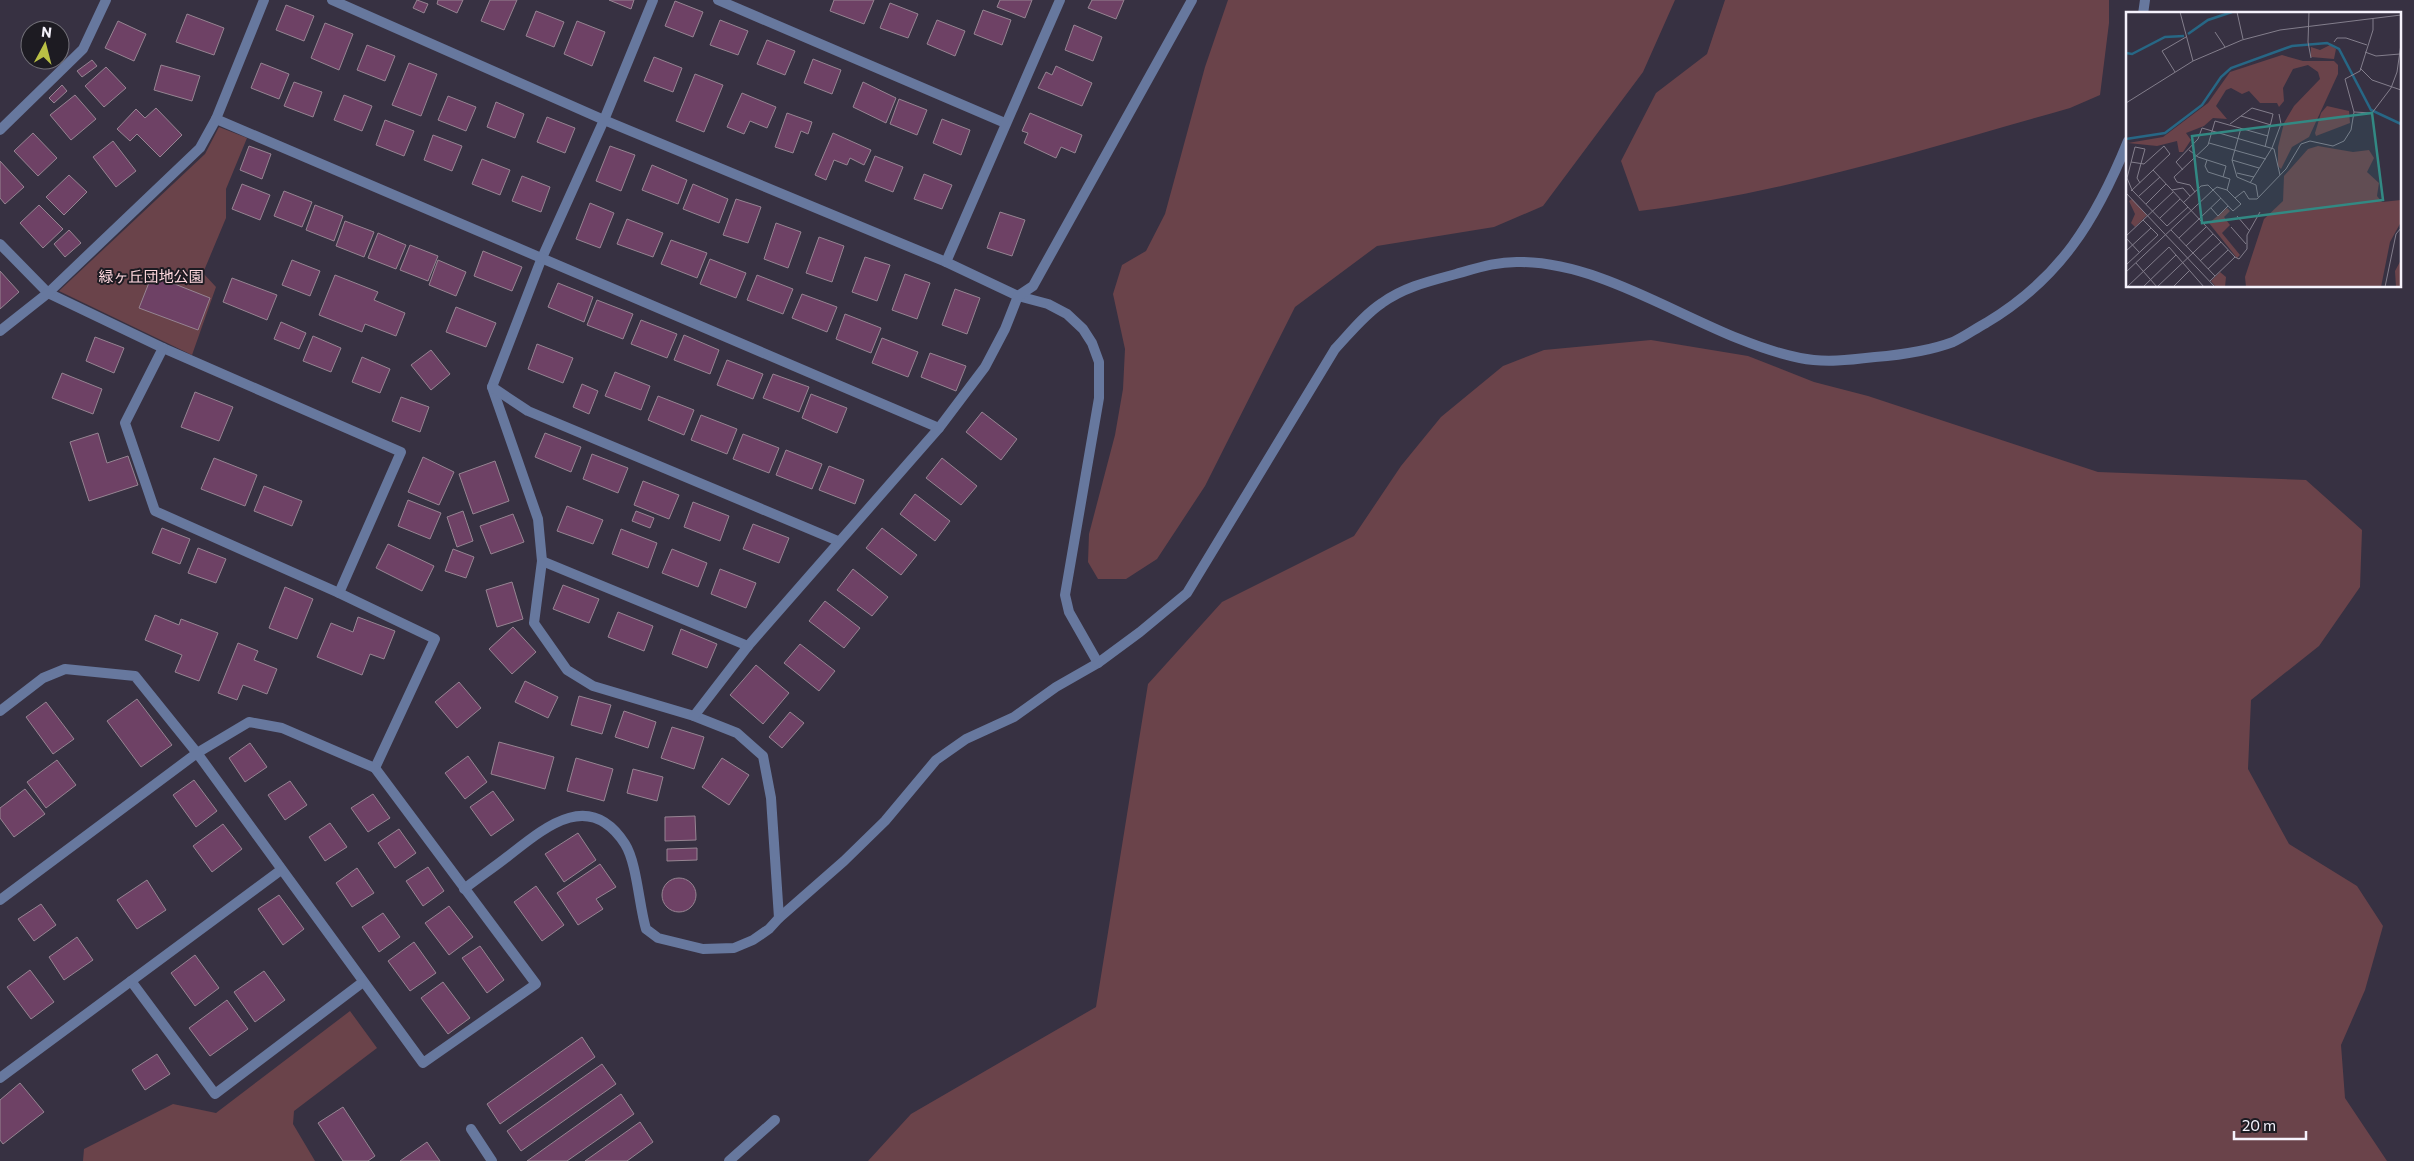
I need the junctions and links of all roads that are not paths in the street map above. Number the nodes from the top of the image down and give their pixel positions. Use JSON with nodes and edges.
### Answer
{"nodes":[{"id":1,"x":106,"y":0,"type":"edge"},
{"id":2,"x":264,"y":0,"type":"edge"},
{"id":3,"x":332,"y":0,"type":"edge"},
{"id":4,"x":652,"y":0,"type":"edge"},
{"id":5,"x":718,"y":0,"type":"edge"},
{"id":6,"x":1060,"y":0,"type":"edge"},
{"id":7,"x":1192,"y":0,"type":"edge"},
{"id":8,"x":216,"y":119,"type":"junction"},
{"id":9,"x":604,"y":120,"type":"junction"},
{"id":10,"x":1005,"y":123,"type":"junction"},
{"id":11,"x":0,"y":130,"type":"edge"},
{"id":12,"x":2126,"y":147,"type":"edge"},
{"id":13,"x":0,"y":244,"type":"edge"},
{"id":14,"x":541,"y":260,"type":"junction"},
{"id":15,"x":946,"y":262,"type":"junction"},
{"id":16,"x":48,"y":293,"type":"junction"},
{"id":17,"x":1018,"y":296,"type":"junction"},
{"id":18,"x":0,"y":331,"type":"edge"},
{"id":19,"x":163,"y":348,"type":"junction"},
{"id":20,"x":492,"y":387,"type":"junction"},
{"id":21,"x":939,"y":428,"type":"junction"},
{"id":22,"x":838,"y":542,"type":"junction"},
{"id":23,"x":542,"y":561,"type":"junction"},
{"id":24,"x":339,"y":593,"type":"junction"},
{"id":25,"x":748,"y":646,"type":"junction"},
{"id":26,"x":1098,"y":663,"type":"junction"},
{"id":27,"x":0,"y":711,"type":"edge"},
{"id":28,"x":694,"y":716,"type":"junction"},
{"id":29,"x":196,"y":754,"type":"junction"},
{"id":30,"x":375,"y":768,"type":"junction"},
{"id":31,"x":281,"y":870,"type":"junction"},
{"id":32,"x":464,"y":889,"type":"junction"},
{"id":33,"x":0,"y":900,"type":"edge"},
{"id":34,"x":779,"y":918,"type":"junction"},
{"id":35,"x":131,"y":981,"type":"junction"},
{"id":36,"x":363,"y":982,"type":"junction"},
{"id":37,"x":0,"y":1078,"type":"edge"},
{"id":38,"x":775,"y":1120,"type":"dead end"},
{"id":39,"x":471,"y":1129,"type":"dead end"},
{"id":40,"x":492,"y":1161,"type":"edge"},
{"id":41,"x":729,"y":1161,"type":"edge"}],
"edges":[{"from":1,"to":11,"type":"street"},
{"from":2,"to":8,"type":"street"},
{"from":3,"to":9,"type":"street"},
{"from":4,"to":9,"type":"street"},
{"from":5,"to":10,"type":"street"},
{"from":6,"to":10,"type":"street"},
{"from":7,"to":17,"type":"street"},
{"from":8,"to":14,"type":"street"},
{"from":8,"to":16,"type":"street"},
{"from":9,"to":14,"type":"street"},
{"from":9,"to":15,"type":"street"},
{"from":10,"to":15,"type":"street"},
{"from":12,"to":26,"type":"street"},
{"from":13,"to":16,"type":"street"},
{"from":14,"to":20,"type":"street"},
{"from":14,"to":21,"type":"street"},
{"from":15,"to":17,"type":"street"},
{"from":16,"to":18,"type":"street"},
{"from":16,"to":19,"type":"street"},
{"from":17,"to":21,"type":"street"},
{"from":17,"to":26,"type":"street"},
{"from":19,"to":24,"type":"street"},
{"from":19,"to":24,"type":"street"},
{"from":20,"to":22,"type":"street"},
{"from":20,"to":23,"type":"street"},
{"from":21,"to":22,"type":"street"},
{"from":22,"to":25,"type":"street"},
{"from":23,"to":25,"type":"street"},
{"from":23,"to":28,"type":"street"},
{"from":24,"to":30,"type":"street"},
{"from":25,"to":28,"type":"street"},
{"from":26,"to":34,"type":"street"},
{"from":27,"to":29,"type":"street"},
{"from":28,"to":34,"type":"street"},
{"from":29,"to":30,"type":"street"},
{"from":29,"to":31,"type":"street"},
{"from":29,"to":33,"type":"street"},
{"from":30,"to":32,"type":"street"},
{"from":31,"to":35,"type":"street"},
{"from":31,"to":36,"type":"street"},
{"from":32,"to":34,"type":"street"},
{"from":32,"to":36,"type":"street"},
{"from":35,"to":36,"type":"street"},
{"from":35,"to":37,"type":"street"},
{"from":38,"to":41,"type":"street"},
{"from":39,"to":40,"type":"street"}]}
